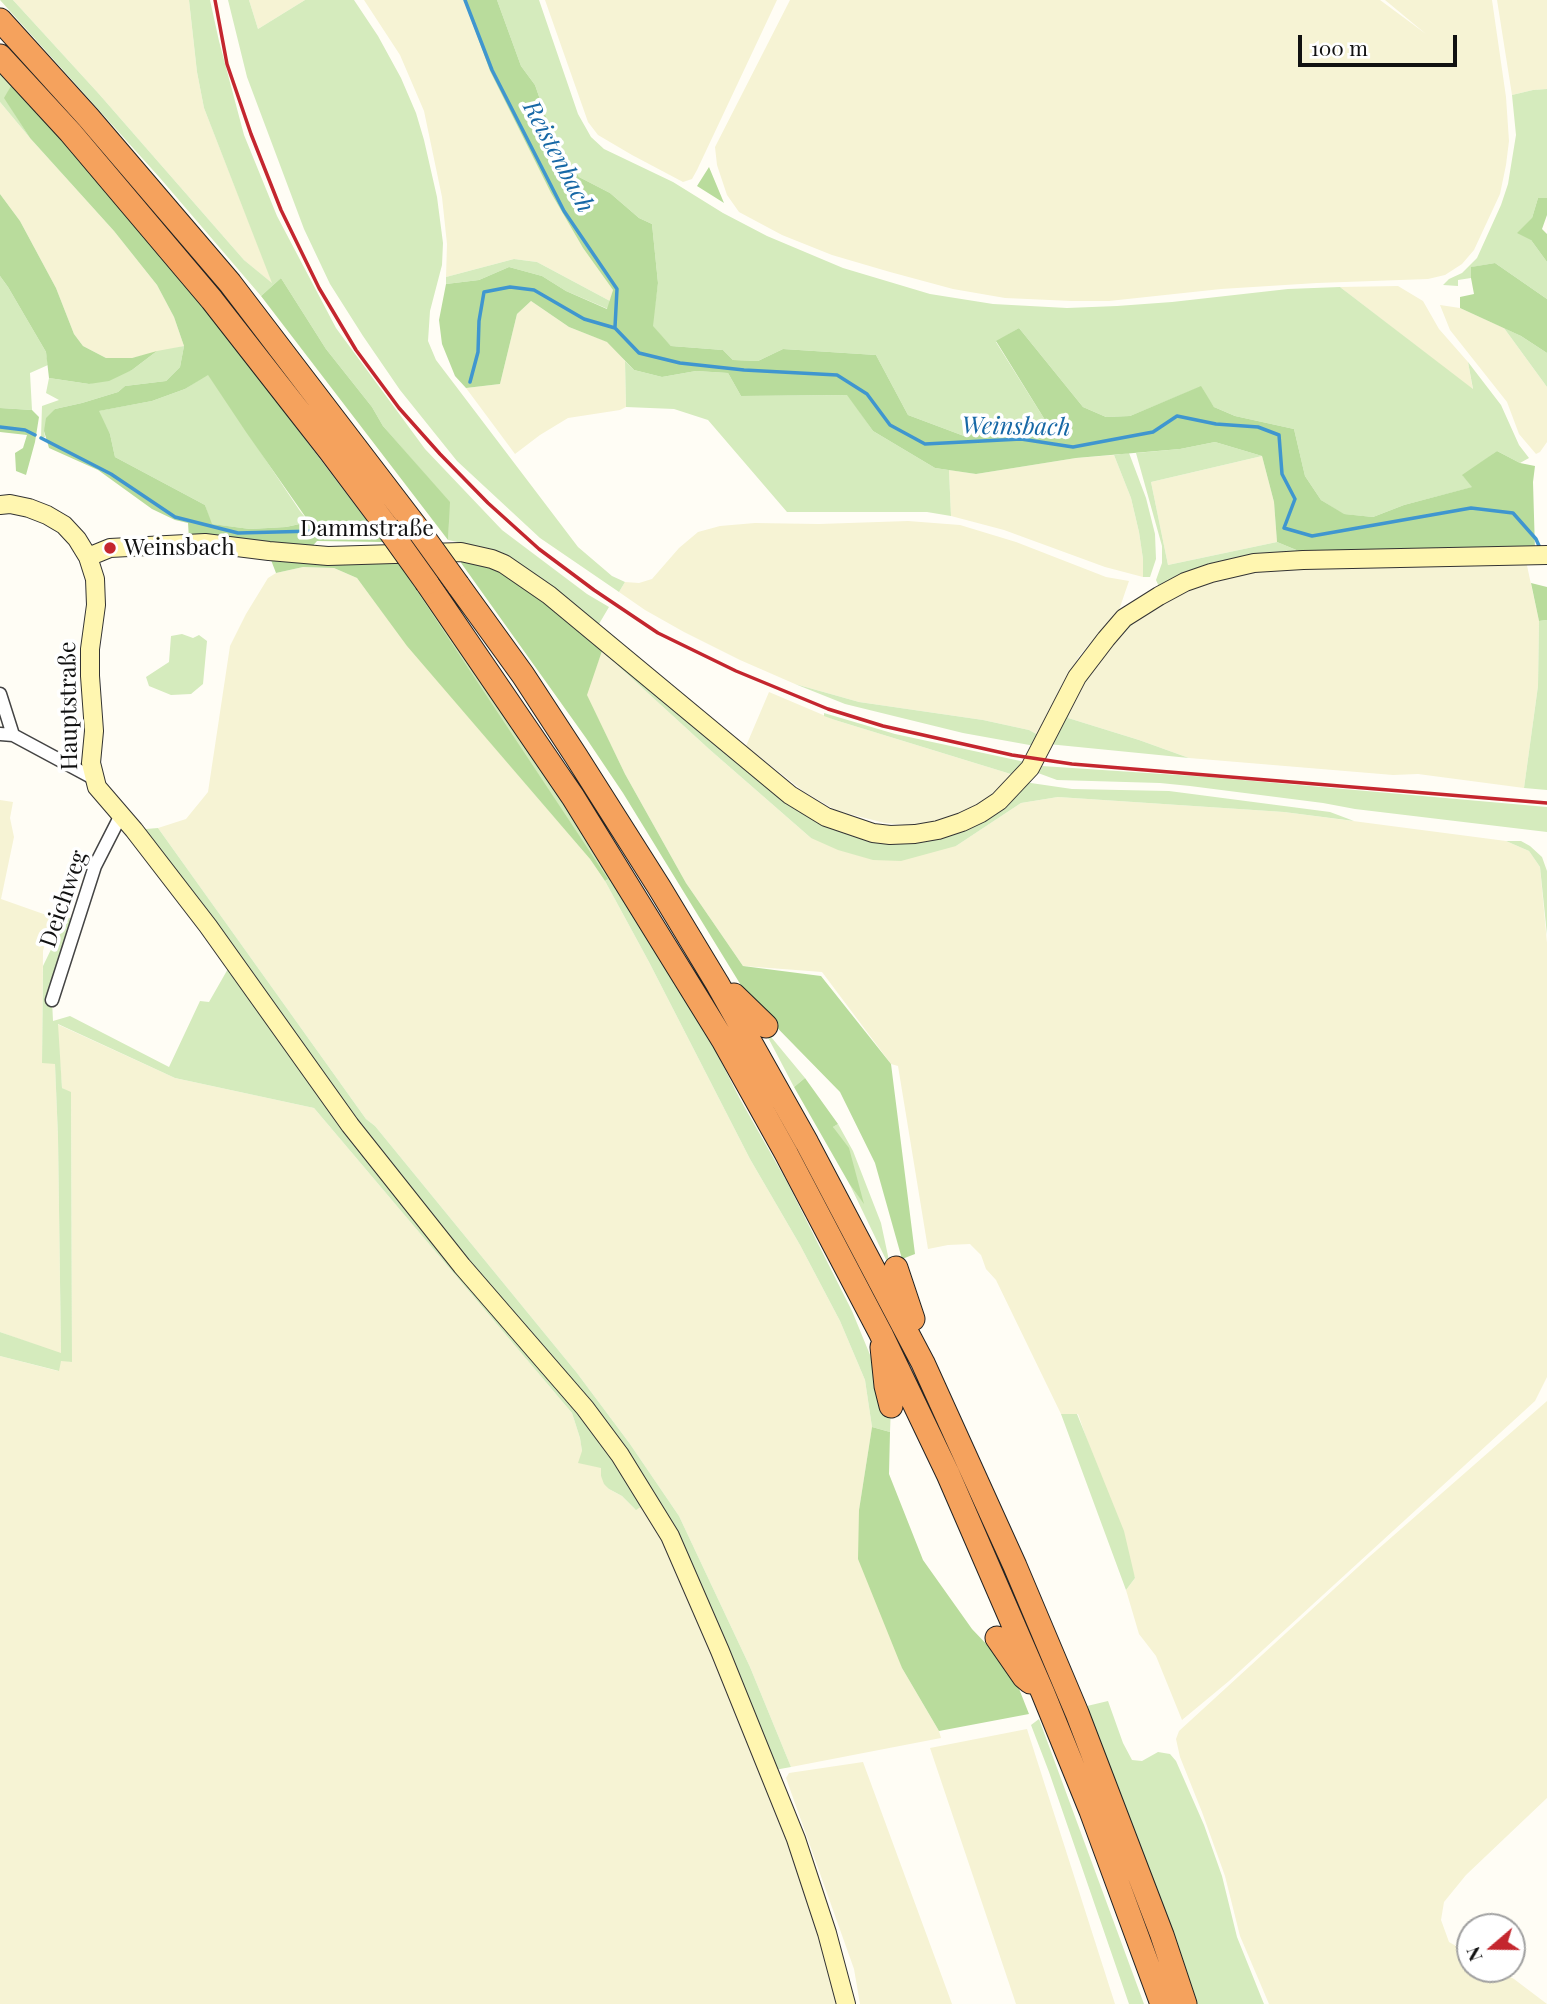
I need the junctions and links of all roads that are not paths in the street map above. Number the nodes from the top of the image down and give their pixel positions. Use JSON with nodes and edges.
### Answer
{"nodes":[{"id":1,"x":0,"y":20,"type":"edge"},
{"id":2,"x":0,"y":56,"type":"edge"},
{"id":3,"x":0,"y":505,"type":"edge"},
{"id":4,"x":1539,"y":555,"type":"edge"},
{"id":5,"x":88,"y":557,"type":"junction"},
{"id":6,"x":0,"y":694,"type":"edge"},
{"id":7,"x":7,"y":735,"type":"edge"},
{"id":8,"x":93,"y":778,"type":"junction"},
{"id":9,"x":121,"y":815,"type":"junction"},
{"id":10,"x":717,"y":983,"type":"junction"},
{"id":11,"x":52,"y":1000,"type":"dead end"},
{"id":12,"x":766,"y":1026,"type":"dead end"},
{"id":13,"x":896,"y":1268,"type":"dead end"},
{"id":14,"x":881,"y":1334,"type":"junction"},
{"id":15,"x":923,"y":1363,"type":"junction"},
{"id":16,"x":891,"y":1406,"type":"dead end"},
{"id":17,"x":997,"y":1638,"type":"dead end"},
{"id":18,"x":1043,"y":1693,"type":"junction"},
{"id":19,"x":846,"y":2004,"type":"edge"},
{"id":20,"x":1162,"y":2004,"type":"edge"},
{"id":21,"x":1185,"y":2004,"type":"edge"}],
"edges":[{"from":1,"to":10,"type":"highway","bridge":true},
{"from":2,"to":14,"type":"highway","bridge":true},
{"from":3,"to":5,"type":"street","name":"Hauptstraße"},
{"from":4,"to":5,"type":"street","name":"Dammstraße"},
{"from":5,"to":8,"type":"street","name":"Hauptstraße"},
{"from":6,"to":7,"type":"street"},
{"from":7,"to":8,"type":"street"},
{"from":8,"to":9,"type":"street","name":"Hauptstraße"},
{"from":9,"to":11,"type":"street","name":"Deichweg"},
{"from":9,"to":19,"type":"street","name":"Hauptstraße"},
{"from":10,"to":12,"type":"highway"},
{"from":10,"to":15,"type":"highway"},
{"from":13,"to":15,"type":"highway"},
{"from":14,"to":16,"type":"highway"},
{"from":14,"to":18,"type":"highway"},
{"from":15,"to":21,"type":"highway"},
{"from":17,"to":18,"type":"highway"},
{"from":18,"to":20,"type":"highway"}]}
